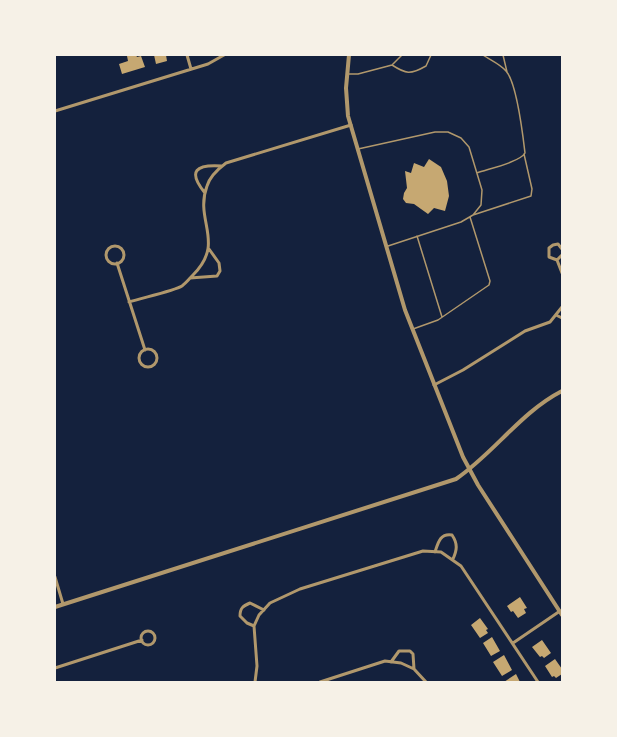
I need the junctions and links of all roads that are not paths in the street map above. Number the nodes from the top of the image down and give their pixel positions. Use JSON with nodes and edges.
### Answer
{"nodes":[{"id":1,"x":187,"y":55,"type":"edge"},
{"id":2,"x":224,"y":55,"type":"edge"},
{"id":3,"x":349,"y":55,"type":"edge"},
{"id":4,"x":402,"y":55,"type":"edge"},
{"id":5,"x":431,"y":55,"type":"edge"},
{"id":6,"x":483,"y":55,"type":"edge"},
{"id":7,"x":503,"y":55,"type":"edge"},
{"id":8,"x":392,"y":65,"type":"junction"},
{"id":9,"x":191,"y":69,"type":"junction"},
{"id":10,"x":507,"y":72,"type":"junction"},
{"id":11,"x":347,"y":73,"type":"junction"},
{"id":12,"x":55,"y":111,"type":"edge"},
{"id":13,"x":351,"y":125,"type":"junction"},
{"id":14,"x":358,"y":149,"type":"junction"},
{"id":15,"x":524,"y":154,"type":"junction"},
{"id":16,"x":222,"y":166,"type":"junction"},
{"id":17,"x":477,"y":173,"type":"junction"},
{"id":18,"x":205,"y":193,"type":"junction"},
{"id":19,"x":473,"y":215,"type":"junction"},
{"id":20,"x":470,"y":217,"type":"junction"},
{"id":21,"x":417,"y":236,"type":"junction"},
{"id":22,"x":386,"y":247,"type":"junction"},
{"id":23,"x":209,"y":249,"type":"junction"},
{"id":24,"x":562,"y":249,"type":"edge"},
{"id":25,"x":562,"y":255,"type":"edge"},
{"id":26,"x":557,"y":260,"type":"junction"},
{"id":27,"x":117,"y":263,"type":"junction"},
{"id":28,"x":562,"y":273,"type":"edge"},
{"id":29,"x":190,"y":278,"type":"junction"},
{"id":30,"x":130,"y":302,"type":"junction"},
{"id":31,"x":562,"y":307,"type":"edge"},
{"id":32,"x":556,"y":315,"type":"junction"},
{"id":33,"x":442,"y":317,"type":"junction"},
{"id":34,"x":562,"y":318,"type":"edge"},
{"id":35,"x":412,"y":329,"type":"junction"},
{"id":36,"x":145,"y":350,"type":"junction"},
{"id":37,"x":434,"y":385,"type":"junction"},
{"id":38,"x":562,"y":391,"type":"edge"},
{"id":39,"x":469,"y":470,"type":"junction"},
{"id":40,"x":435,"y":552,"type":"junction"},
{"id":41,"x":453,"y":559,"type":"junction"},
{"id":42,"x":55,"y":578,"type":"edge"},
{"id":43,"x":63,"y":604,"type":"junction"},
{"id":44,"x":55,"y":607,"type":"edge"},
{"id":45,"x":264,"y":610,"type":"junction"},
{"id":46,"x":561,"y":613,"type":"edge"},
{"id":47,"x":254,"y":626,"type":"junction"},
{"id":48,"x":142,"y":640,"type":"junction"},
{"id":49,"x":513,"y":643,"type":"junction"},
{"id":50,"x":391,"y":662,"type":"junction"},
{"id":51,"x":55,"y":668,"type":"edge"},
{"id":52,"x":414,"y":669,"type":"junction"},
{"id":53,"x":256,"y":682,"type":"edge"},
{"id":54,"x":320,"y":682,"type":"edge"},
{"id":55,"x":426,"y":682,"type":"edge"},
{"id":56,"x":538,"y":682,"type":"edge"}],
"edges":[{"from":1,"to":9,"type":"street"},
{"from":2,"to":9,"type":"street"},
{"from":3,"to":11,"type":"street"},
{"from":4,"to":8,"type":"lane"},
{"from":5,"to":8,"type":"lane"},
{"from":6,"to":10,"type":"lane"},
{"from":7,"to":10,"type":"lane"},
{"from":8,"to":11,"type":"lane"},
{"from":9,"to":12,"type":"street"},
{"from":10,"to":15,"type":"lane"},
{"from":11,"to":13,"type":"street"},
{"from":13,"to":14,"type":"street"},
{"from":13,"to":16,"type":"street"},
{"from":14,"to":17,"type":"lane"},
{"from":14,"to":22,"type":"street"},
{"from":15,"to":17,"type":"lane"},
{"from":15,"to":19,"type":"lane"},
{"from":16,"to":18,"type":"street"},
{"from":16,"to":18,"type":"street"},
{"from":17,"to":19,"type":"lane"},
{"from":18,"to":23,"type":"street"},
{"from":19,"to":20,"type":"lane"},
{"from":20,"to":21,"type":"lane"},
{"from":20,"to":33,"type":"lane"},
{"from":21,"to":22,"type":"lane"},
{"from":21,"to":33,"type":"lane"},
{"from":22,"to":35,"type":"street"},
{"from":23,"to":29,"type":"street"},
{"from":23,"to":29,"type":"street"},
{"from":24,"to":26,"type":"street"},
{"from":25,"to":26,"type":"street"},
{"from":26,"to":28,"type":"street"},
{"from":27,"to":27,"type":"street"},
{"from":27,"to":30,"type":"street"},
{"from":29,"to":30,"type":"street"},
{"from":30,"to":36,"type":"street"},
{"from":31,"to":32,"type":"street"},
{"from":32,"to":34,"type":"street"},
{"from":32,"to":37,"type":"street"},
{"from":33,"to":35,"type":"lane"},
{"from":35,"to":37,"type":"street"},
{"from":36,"to":36,"type":"street"},
{"from":37,"to":39,"type":"street"},
{"from":38,"to":39,"type":"street"},
{"from":39,"to":43,"type":"street"},
{"from":39,"to":46,"type":"street"},
{"from":40,"to":41,"type":"street"},
{"from":40,"to":41,"type":"street"},
{"from":40,"to":45,"type":"street"},
{"from":41,"to":49,"type":"street"},
{"from":42,"to":43,"type":"street"},
{"from":43,"to":44,"type":"street"},
{"from":45,"to":47,"type":"street"},
{"from":45,"to":47,"type":"street"},
{"from":46,"to":49,"type":"street"},
{"from":47,"to":53,"type":"street"},
{"from":48,"to":48,"type":"street"},
{"from":48,"to":51,"type":"street"},
{"from":49,"to":56,"type":"street"},
{"from":50,"to":52,"type":"street"},
{"from":50,"to":52,"type":"street"},
{"from":50,"to":54,"type":"street"},
{"from":52,"to":55,"type":"street"}]}
